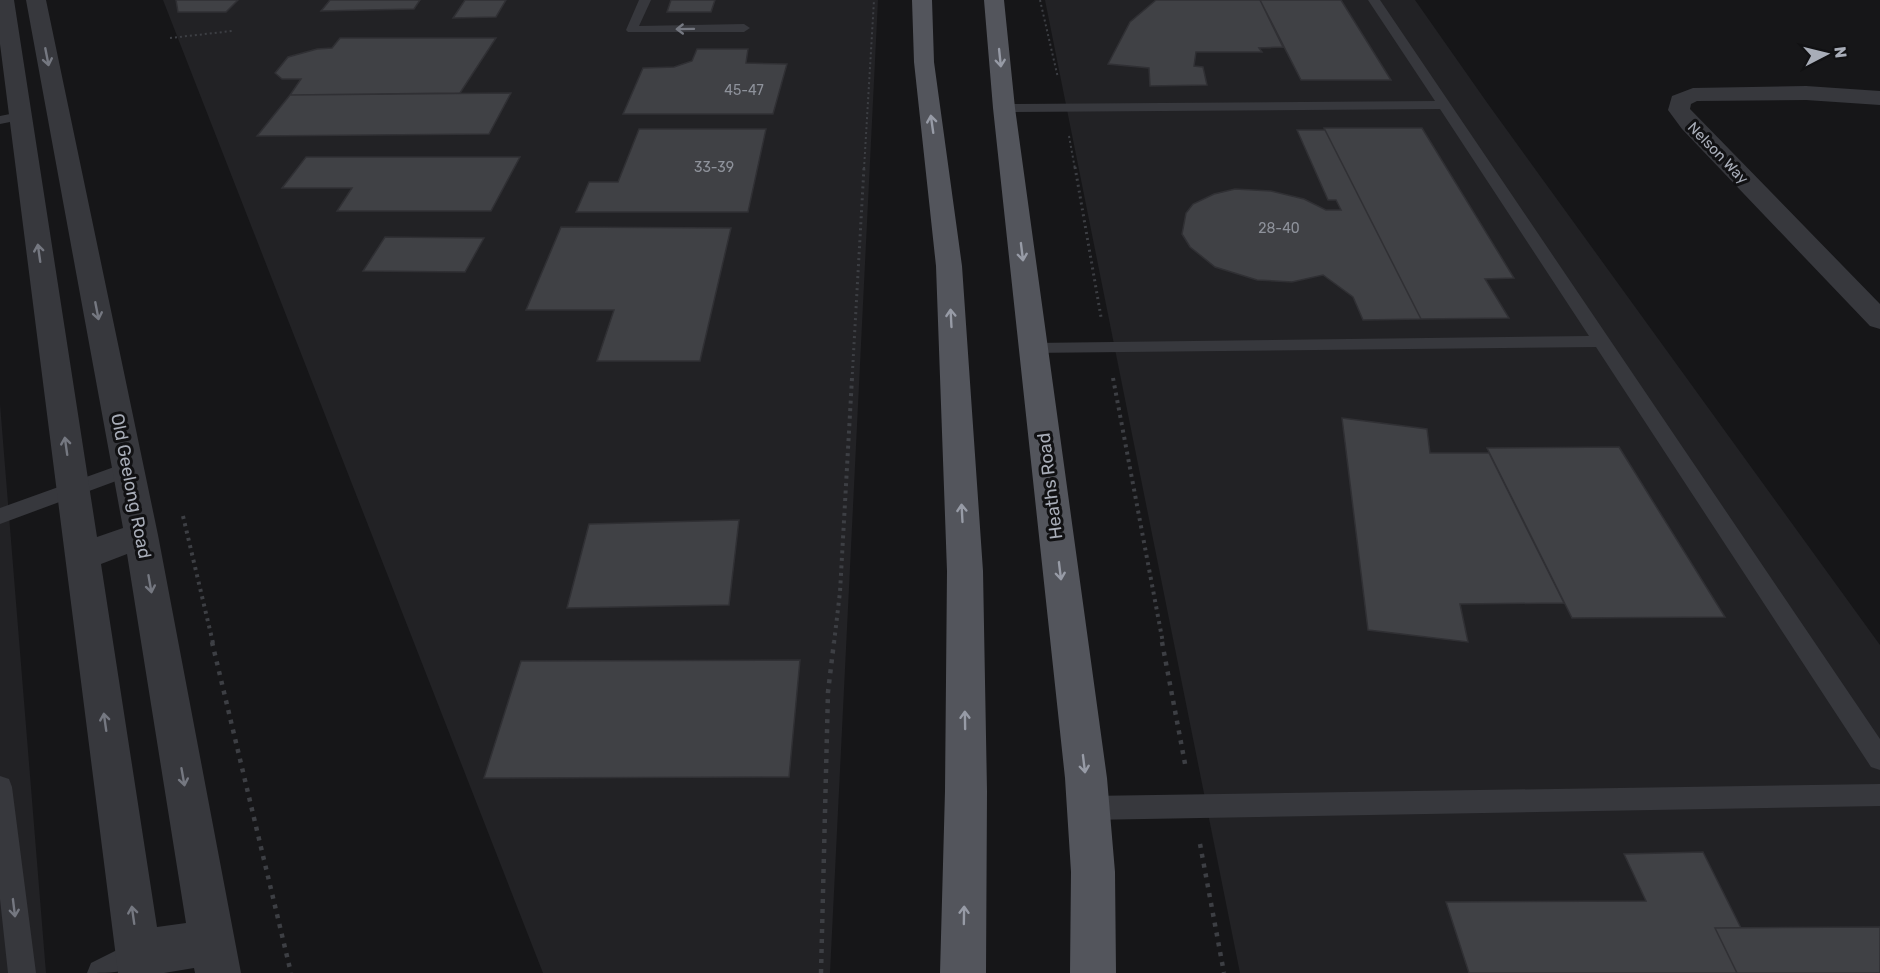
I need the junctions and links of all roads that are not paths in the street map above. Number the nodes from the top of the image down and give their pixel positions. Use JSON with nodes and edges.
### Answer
{"nodes":[{"id":1,"x":4,"y":0,"type":"edge"},
{"id":2,"x":36,"y":0,"type":"edge"},
{"id":3,"x":645,"y":0,"type":"edge"},
{"id":4,"x":921,"y":0,"type":"edge"},
{"id":5,"x":994,"y":0,"type":"edge"},
{"id":6,"x":1374,"y":0,"type":"edge"},
{"id":7,"x":744,"y":28,"type":"dead end"},
{"id":8,"x":1880,"y":98,"type":"edge"},
{"id":9,"x":1444,"y":105,"type":"junction"},
{"id":10,"x":57,"y":106,"type":"junction"},
{"id":11,"x":1004,"y":108,"type":"junction"},
{"id":12,"x":10,"y":118,"type":"edge"},
{"id":13,"x":1880,"y":320,"type":"edge"},
{"id":14,"x":1601,"y":341,"type":"junction"},
{"id":15,"x":1034,"y":349,"type":"junction"},
{"id":16,"x":128,"y":469,"type":"junction"},
{"id":17,"x":73,"y":489,"type":"junction"},
{"id":18,"x":0,"y":516,"type":"edge"},
{"id":19,"x":141,"y":535,"type":"junction"},
{"id":20,"x":81,"y":557,"type":"junction"},
{"id":21,"x":1880,"y":759,"type":"edge"},
{"id":22,"x":0,"y":787,"type":"edge"},
{"id":23,"x":1880,"y":795,"type":"edge"},
{"id":24,"x":1088,"y":808,"type":"junction"},
{"id":25,"x":5,"y":874,"type":"edge"},
{"id":26,"x":215,"y":958,"type":"edge"},
{"id":27,"x":127,"y":966,"type":"edge"},
{"id":28,"x":22,"y":973,"type":"edge"},
{"id":29,"x":963,"y":973,"type":"edge"},
{"id":30,"x":1093,"y":973,"type":"edge"}],
"edges":[{"from":1,"to":12,"type":"street"},
{"from":2,"to":10,"type":"street","name":"Old Geelong Road","one_way":true},
{"from":7,"to":3,"type":"lane","one_way":true},
{"from":29,"to":4,"type":"main road","one_way":true},
{"from":5,"to":11,"type":"main road","name":"Heaths Road","one_way":true},
{"from":6,"to":9,"type":"lane"},
{"from":8,"to":13,"type":"street","name":"Nelson Way"},
{"from":9,"to":11,"type":"lane"},
{"from":9,"to":14,"type":"lane"},
{"from":10,"to":12,"type":"street"},
{"from":10,"to":16,"type":"street","name":"Old Geelong Road","one_way":true},
{"from":11,"to":15,"type":"main road","name":"Heaths Road","one_way":true},
{"from":17,"to":12,"type":"street","one_way":true},
{"from":14,"to":15,"type":"lane"},
{"from":14,"to":21,"type":"lane"},
{"from":15,"to":24,"type":"main road","name":"Heaths Road","one_way":true},
{"from":16,"to":17,"type":"lane"},
{"from":16,"to":19,"type":"street","name":"Old Geelong Road"},
{"from":17,"to":18,"type":"lane"},
{"from":17,"to":20,"type":"street"},
{"from":19,"to":20,"type":"street"},
{"from":19,"to":26,"type":"street","name":"Old Geelong Road","one_way":true},
{"from":27,"to":20,"type":"street","one_way":true},
{"from":22,"to":25,"type":"lane"},
{"from":23,"to":24,"type":"lane"},
{"from":24,"to":30,"type":"main road","name":"Heaths Road"},
{"from":25,"to":28,"type":"lane","one_way":true},
{"from":26,"to":27,"type":"street"}]}
